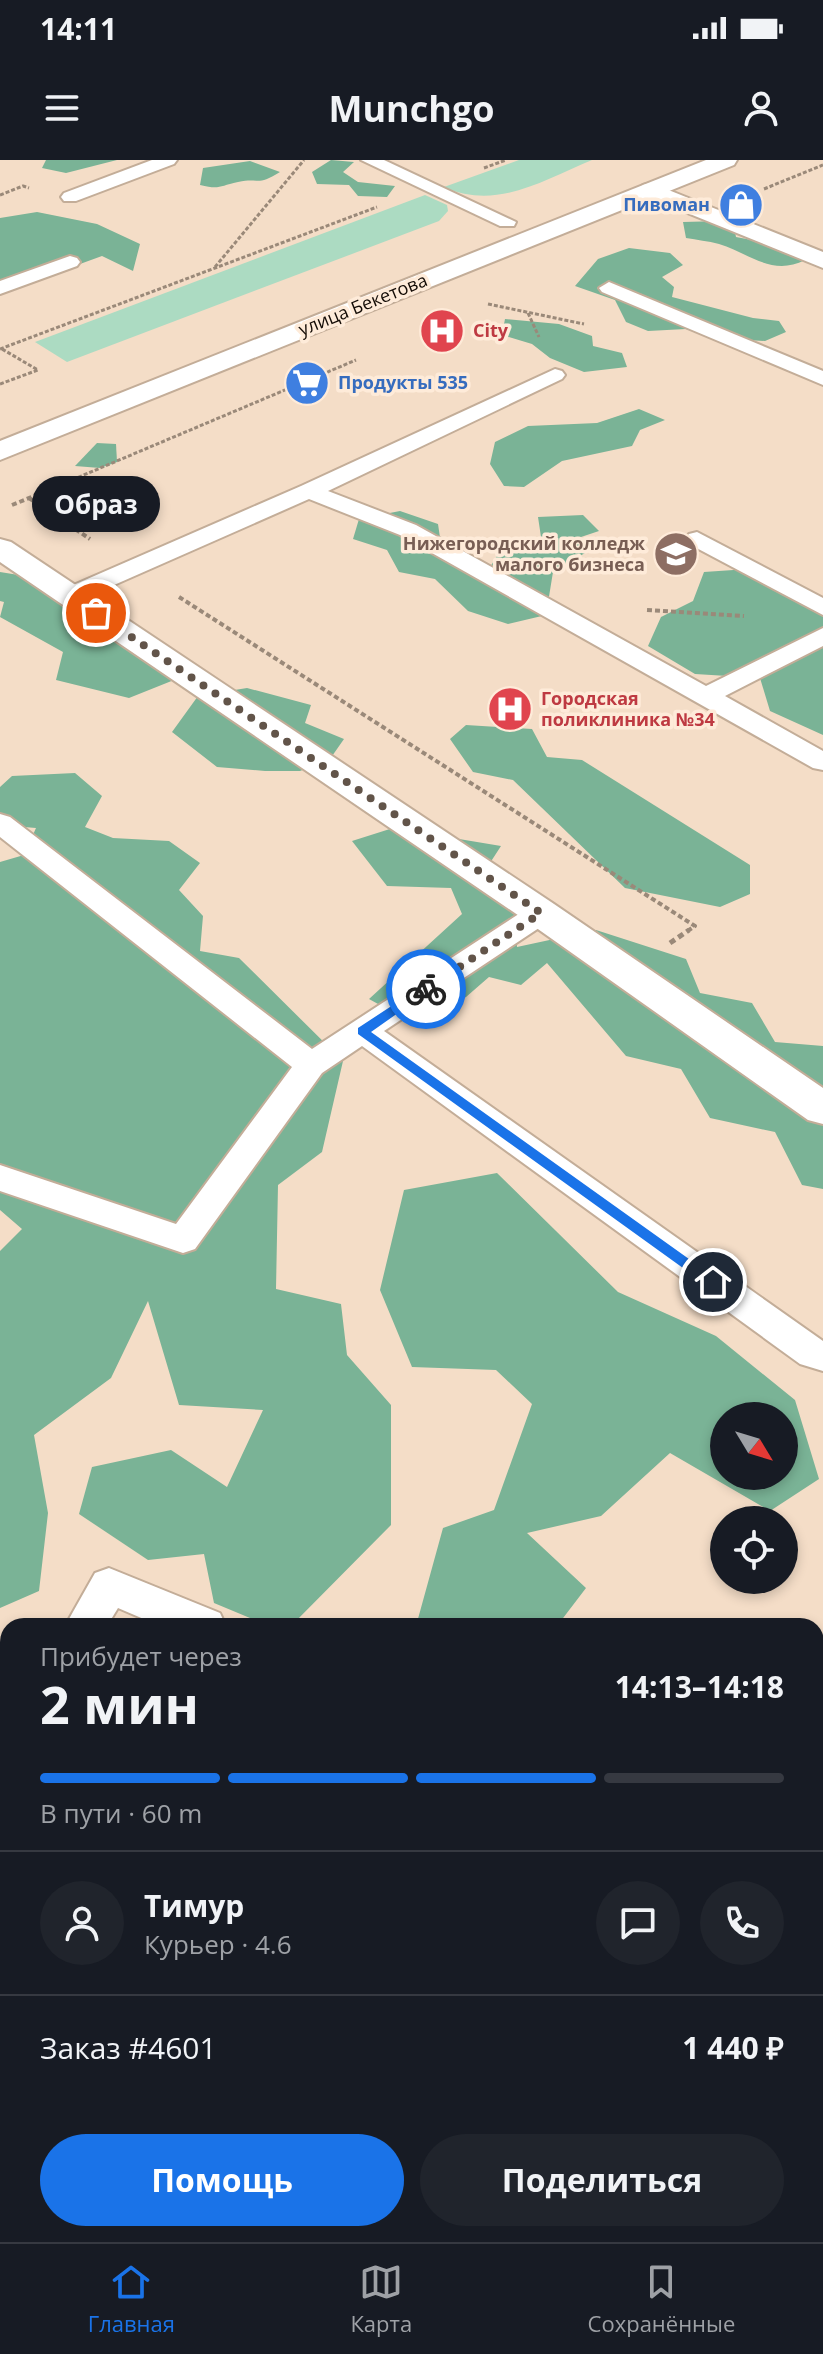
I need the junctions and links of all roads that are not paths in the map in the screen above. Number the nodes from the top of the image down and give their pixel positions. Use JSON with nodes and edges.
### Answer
{"nodes":[{"id":1,"x":168,"y":160,"type":"edge"},
{"id":2,"x":370,"y":160,"type":"edge"},
{"id":3,"x":663,"y":160,"type":"edge"},
{"id":4,"x":726,"y":160,"type":"edge"},
{"id":5,"x":651,"y":190,"type":"junction"},
{"id":6,"x":70,"y":197,"type":"dead end"},
{"id":7,"x":507,"y":222,"type":"junction"},
{"id":8,"x":434,"y":251,"type":"dead end"},
{"id":9,"x":819,"y":256,"type":"edge"},
{"id":10,"x":70,"y":262,"type":"dead end"},
{"id":11,"x":0,"y":288,"type":"edge"},
{"id":12,"x":609,"y":288,"type":"dead end"},
{"id":13,"x":555,"y":375,"type":"dead end"},
{"id":14,"x":823,"y":379,"type":"edge"},
{"id":15,"x":0,"y":451,"type":"edge"},
{"id":16,"x":309,"y":491,"type":"junction"},
{"id":17,"x":697,"y":539,"type":"dead end"},
{"id":18,"x":0,"y":548,"type":"edge"},
{"id":19,"x":71,"y":595,"type":"junction"},
{"id":20,"x":823,"y":608,"type":"edge"},
{"id":21,"x":823,"y":636,"type":"edge"},
{"id":22,"x":708,"y":695,"type":"junction"},
{"id":23,"x":823,"y":762,"type":"edge"},
{"id":24,"x":0,"y":823,"type":"edge"},
{"id":25,"x":541,"y":913,"type":"junction"},
{"id":26,"x":362,"y":1031,"type":"junction"},
{"id":27,"x":311,"y":1065,"type":"junction"},
{"id":28,"x":823,"y":1109,"type":"edge"},
{"id":29,"x":0,"y":1178,"type":"edge"},
{"id":30,"x":823,"y":1356,"type":"edge"},
{"id":31,"x":90,"y":1618,"type":"edge"},
{"id":32,"x":187,"y":1618,"type":"edge"}],
"edges":[{"from":1,"to":6,"type":"lane"},
{"from":2,"to":7,"type":"lane"},
{"from":3,"to":7,"type":"main road","name":"улица Бекетова"},
{"from":4,"to":5,"type":"main road","name":"улица Бекетова"},
{"from":5,"to":9,"type":"main road"},
{"from":5,"to":15,"type":"main road","name":"улица Бекетова"},
{"from":7,"to":8,"type":"main road","name":"улица Бекетова"},
{"from":10,"to":11,"type":"lane"},
{"from":12,"to":14,"type":"lane"},
{"from":13,"to":16,"type":"lane"},
{"from":16,"to":19,"type":"lane"},
{"from":16,"to":22,"type":"lane"},
{"from":17,"to":20,"type":"lane"},
{"from":18,"to":19,"type":"main road"},
{"from":19,"to":25,"type":"main road"},
{"from":21,"to":22,"type":"lane"},
{"from":22,"to":23,"type":"lane"},
{"from":24,"to":27,"type":"lane"},
{"from":25,"to":26,"type":"lane"},
{"from":25,"to":28,"type":"main road"},
{"from":26,"to":27,"type":"lane"},
{"from":26,"to":30,"type":"lane"},
{"from":27,"to":29,"type":"lane"},
{"from":31,"to":32,"type":"lane"}]}
